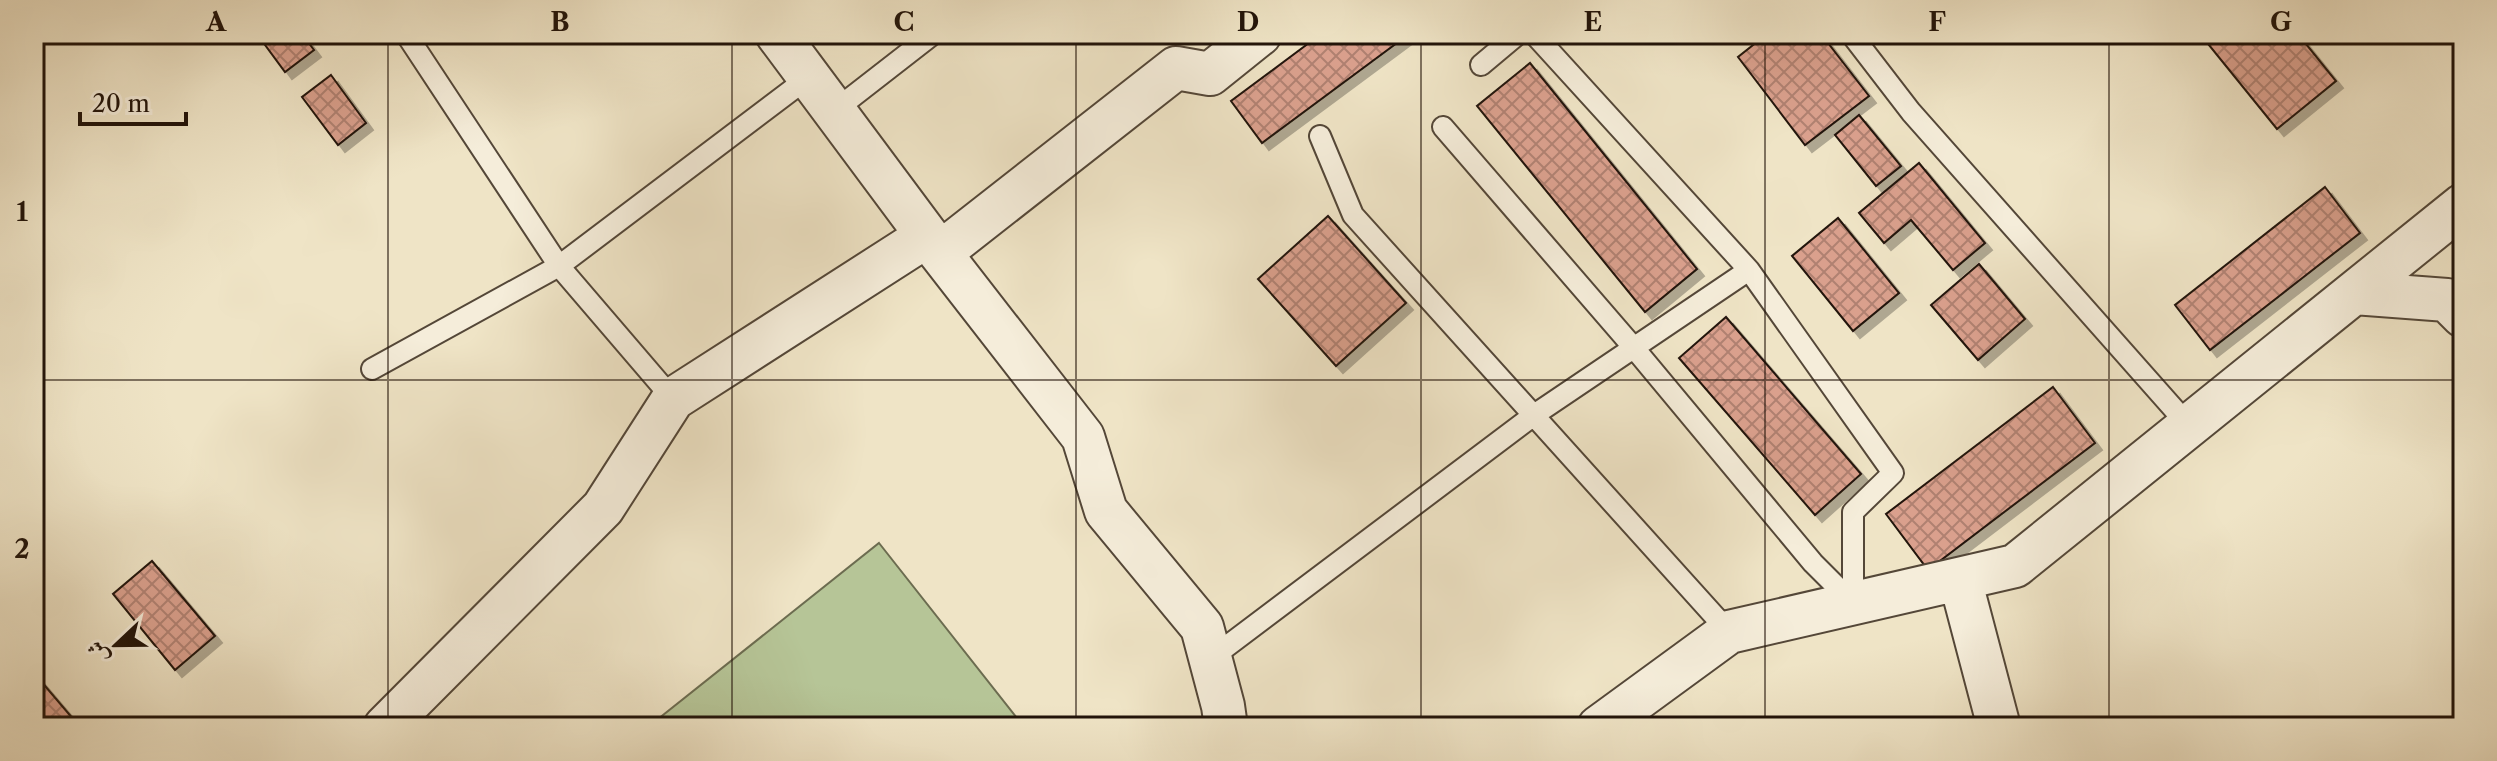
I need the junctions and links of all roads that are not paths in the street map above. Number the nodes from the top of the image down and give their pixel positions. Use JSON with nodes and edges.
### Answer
{"nodes":[{"id":1,"x":406,"y":34,"type":"edge"},
{"id":2,"x":777,"y":34,"type":"edge"},
{"id":3,"x":933,"y":34,"type":"edge"},
{"id":4,"x":1260,"y":34,"type":"edge"},
{"id":5,"x":1518,"y":34,"type":"edge"},
{"id":6,"x":1534,"y":34,"type":"edge"},
{"id":7,"x":1851,"y":34,"type":"edge"},
{"id":8,"x":1481,"y":65,"type":"dead end"},
{"id":9,"x":809,"y":77,"type":"junction"},
{"id":10,"x":834,"y":111,"type":"junction"},
{"id":11,"x":1443,"y":127,"type":"dead end"},
{"id":12,"x":1320,"y":136,"type":"dead end"},
{"id":13,"x":2463,"y":205,"type":"edge"},
{"id":14,"x":933,"y":245,"type":"junction"},
{"id":15,"x":559,"y":266,"type":"junction"},
{"id":16,"x":1749,"y":270,"type":"junction"},
{"id":17,"x":2354,"y":293,"type":"junction"},
{"id":18,"x":2463,"y":316,"type":"edge"},
{"id":19,"x":1634,"y":348,"type":"junction"},
{"id":20,"x":372,"y":369,"type":"dead end"},
{"id":21,"x":673,"y":399,"type":"junction"},
{"id":22,"x":1534,"y":415,"type":"junction"},
{"id":23,"x":2189,"y":426,"type":"junction"},
{"id":24,"x":1960,"y":579,"type":"junction"},
{"id":25,"x":1853,"y":604,"type":"junction"},
{"id":26,"x":1729,"y":632,"type":"junction"},
{"id":27,"x":1210,"y":659,"type":"junction"},
{"id":28,"x":385,"y":727,"type":"edge"},
{"id":29,"x":1226,"y":727,"type":"edge"},
{"id":30,"x":1599,"y":727,"type":"edge"},
{"id":31,"x":1999,"y":727,"type":"edge"}],
"edges":[{"from":1,"to":15,"type":"lane"},
{"from":2,"to":9,"type":"street"},
{"from":3,"to":10,"type":"lane"},
{"from":4,"to":14,"type":"street"},
{"from":5,"to":8,"type":"lane"},
{"from":6,"to":16,"type":"lane"},
{"from":7,"to":23,"type":"lane"},
{"from":9,"to":10,"type":"street"},
{"from":9,"to":15,"type":"lane"},
{"from":10,"to":14,"type":"street"},
{"from":11,"to":19,"type":"lane"},
{"from":12,"to":22,"type":"lane"},
{"from":13,"to":17,"type":"street"},
{"from":14,"to":21,"type":"street"},
{"from":14,"to":27,"type":"street"},
{"from":15,"to":20,"type":"lane"},
{"from":15,"to":21,"type":"lane"},
{"from":16,"to":19,"type":"lane"},
{"from":16,"to":25,"type":"lane"},
{"from":17,"to":18,"type":"street"},
{"from":17,"to":23,"type":"street"},
{"from":19,"to":22,"type":"lane"},
{"from":19,"to":25,"type":"lane"},
{"from":21,"to":28,"type":"street"},
{"from":22,"to":26,"type":"lane"},
{"from":22,"to":27,"type":"lane"},
{"from":23,"to":24,"type":"street"},
{"from":24,"to":25,"type":"street"},
{"from":24,"to":31,"type":"street"},
{"from":25,"to":26,"type":"street"},
{"from":26,"to":30,"type":"street"},
{"from":27,"to":29,"type":"street"}]}
